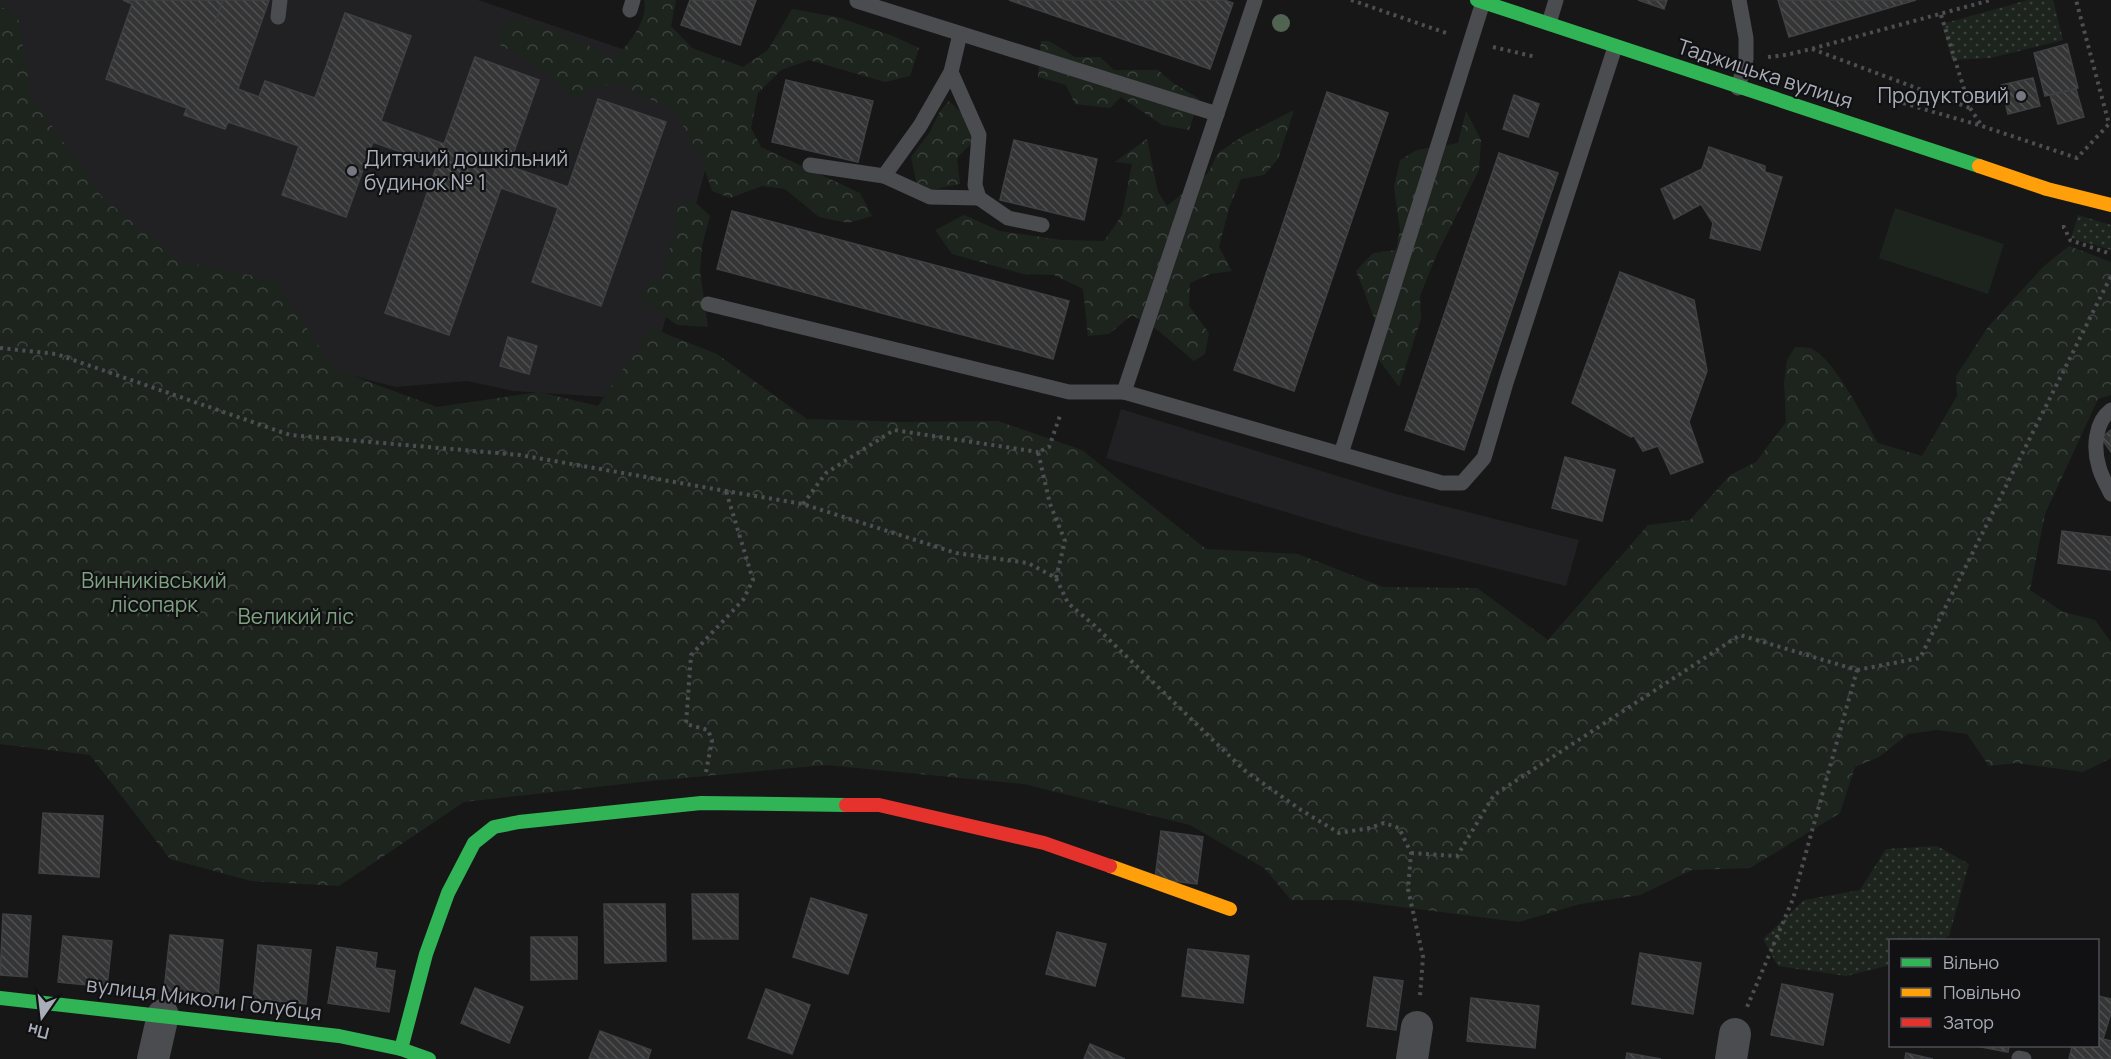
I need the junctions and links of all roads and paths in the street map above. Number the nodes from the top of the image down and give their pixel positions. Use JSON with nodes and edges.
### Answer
{"nodes":[{"id":1,"x":280,"y":0,"type":"edge"},
{"id":2,"x":1255,"y":0,"type":"edge"},
{"id":3,"x":1556,"y":0,"type":"edge"},
{"id":4,"x":1739,"y":0,"type":"edge"},
{"id":5,"x":1991,"y":0,"type":"edge"},
{"id":6,"x":2076,"y":0,"type":"edge"},
{"id":7,"x":857,"y":1,"type":"edge"},
{"id":8,"x":1480,"y":1,"type":"edge"},
{"id":9,"x":1941,"y":15,"type":"junction"},
{"id":10,"x":278,"y":17,"type":"dead end"},
{"id":11,"x":1549,"y":23,"type":"junction"},
{"id":12,"x":960,"y":34,"type":"junction"},
{"id":13,"x":1615,"y":47,"type":"junction"},
{"id":14,"x":1812,"y":49,"type":"junction"},
{"id":15,"x":1786,"y":55,"type":"dead end"},
{"id":16,"x":951,"y":72,"type":"junction"},
{"id":17,"x":1738,"y":88,"type":"junction"},
{"id":18,"x":1971,"y":108,"type":"junction"},
{"id":19,"x":1217,"y":114,"type":"junction"},
{"id":20,"x":1982,"y":126,"type":"dead end"},
{"id":21,"x":2077,"y":158,"type":"dead end"},
{"id":22,"x":810,"y":165,"type":"dead end"},
{"id":23,"x":884,"y":176,"type":"junction"},
{"id":24,"x":979,"y":198,"type":"junction"},
{"id":25,"x":2111,"y":205,"type":"edge"},
{"id":26,"x":1042,"y":225,"type":"dead end"},
{"id":27,"x":2064,"y":228,"type":"dead end"},
{"id":28,"x":2111,"y":254,"type":"edge"},
{"id":29,"x":2111,"y":276,"type":"edge"},
{"id":30,"x":708,"y":304,"type":"dead end"},
{"id":31,"x":0,"y":348,"type":"edge"},
{"id":32,"x":1069,"y":392,"type":"junction"},
{"id":33,"x":1124,"y":392,"type":"junction"},
{"id":34,"x":2111,"y":410,"type":"edge"},
{"id":35,"x":1038,"y":452,"type":"junction"},
{"id":36,"x":1341,"y":454,"type":"junction"},
{"id":37,"x":726,"y":491,"type":"junction"},
{"id":38,"x":2111,"y":494,"type":"edge"},
{"id":39,"x":803,"y":504,"type":"junction"},
{"id":40,"x":1056,"y":578,"type":"junction"},
{"id":41,"x":1857,"y":670,"type":"junction"},
{"id":42,"x":712,"y":740,"type":"dead end"},
{"id":43,"x":1411,"y":853,"type":"junction"},
{"id":44,"x":1230,"y":909,"type":"dead end"},
{"id":45,"x":0,"y":998,"type":"edge"},
{"id":46,"x":163,"y":1015,"type":"junction"},
{"id":47,"x":1417,"y":1027,"type":"joint"},
{"id":48,"x":1733,"y":1046,"type":"edge"},
{"id":49,"x":401,"y":1049,"type":"junction"},
{"id":50,"x":153,"y":1059,"type":"edge"},
{"id":51,"x":429,"y":1059,"type":"edge"},
{"id":52,"x":1412,"y":1059,"type":"edge"}],
"edges":[{"from":1,"to":10,"type":"lane"},
{"from":2,"to":19,"type":"lane"},
{"from":3,"to":11,"type":"lane"},
{"from":4,"to":17,"type":"lane"},
{"from":5,"to":9,"type":"path"},
{"from":6,"to":21,"type":"path"},
{"from":7,"to":12,"type":"lane"},
{"from":8,"to":11,"type":"street","name":"Таджицька вулиця"},
{"from":8,"to":36,"type":"lane"},
{"from":9,"to":14,"type":"path"},
{"from":9,"to":18,"type":"path"},
{"from":11,"to":13,"type":"street","name":"Таджицька вулиця"},
{"from":12,"to":16,"type":"lane"},
{"from":12,"to":19,"type":"lane"},
{"from":13,"to":17,"type":"street","name":"Таджицька вулиця"},
{"from":13,"to":36,"type":"lane"},
{"from":14,"to":15,"type":"path"},
{"from":14,"to":18,"type":"path"},
{"from":16,"to":23,"type":"lane"},
{"from":16,"to":24,"type":"lane"},
{"from":17,"to":25,"type":"street","name":"Таджицька вулиця"},
{"from":18,"to":20,"type":"path"},
{"from":19,"to":33,"type":"lane"},
{"from":22,"to":23,"type":"lane"},
{"from":23,"to":24,"type":"lane"},
{"from":24,"to":26,"type":"lane"},
{"from":27,"to":28,"type":"path"},
{"from":29,"to":41,"type":"path"},
{"from":30,"to":32,"type":"lane"},
{"from":31,"to":37,"type":"path"},
{"from":32,"to":33,"type":"lane"},
{"from":32,"to":35,"type":"path"},
{"from":33,"to":36,"type":"lane"},
{"from":34,"to":38,"type":"lane"},
{"from":35,"to":39,"type":"path"},
{"from":35,"to":40,"type":"path"},
{"from":37,"to":39,"type":"path"},
{"from":37,"to":42,"type":"path"},
{"from":39,"to":40,"type":"path"},
{"from":40,"to":43,"type":"path"},
{"from":41,"to":43,"type":"path"},
{"from":41,"to":48,"type":"path"},
{"from":43,"to":47,"type":"path"},
{"from":44,"to":49,"type":"street"},
{"from":45,"to":46,"type":"street","name":"вулиця Миколи Голубця"},
{"from":46,"to":49,"type":"street","name":"вулиця Миколи Голубця"},
{"from":46,"to":50,"type":"street"},
{"from":47,"to":52,"type":"street"},
{"from":49,"to":51,"type":"street","name":"вулиця Миколи Голубця"}]}
